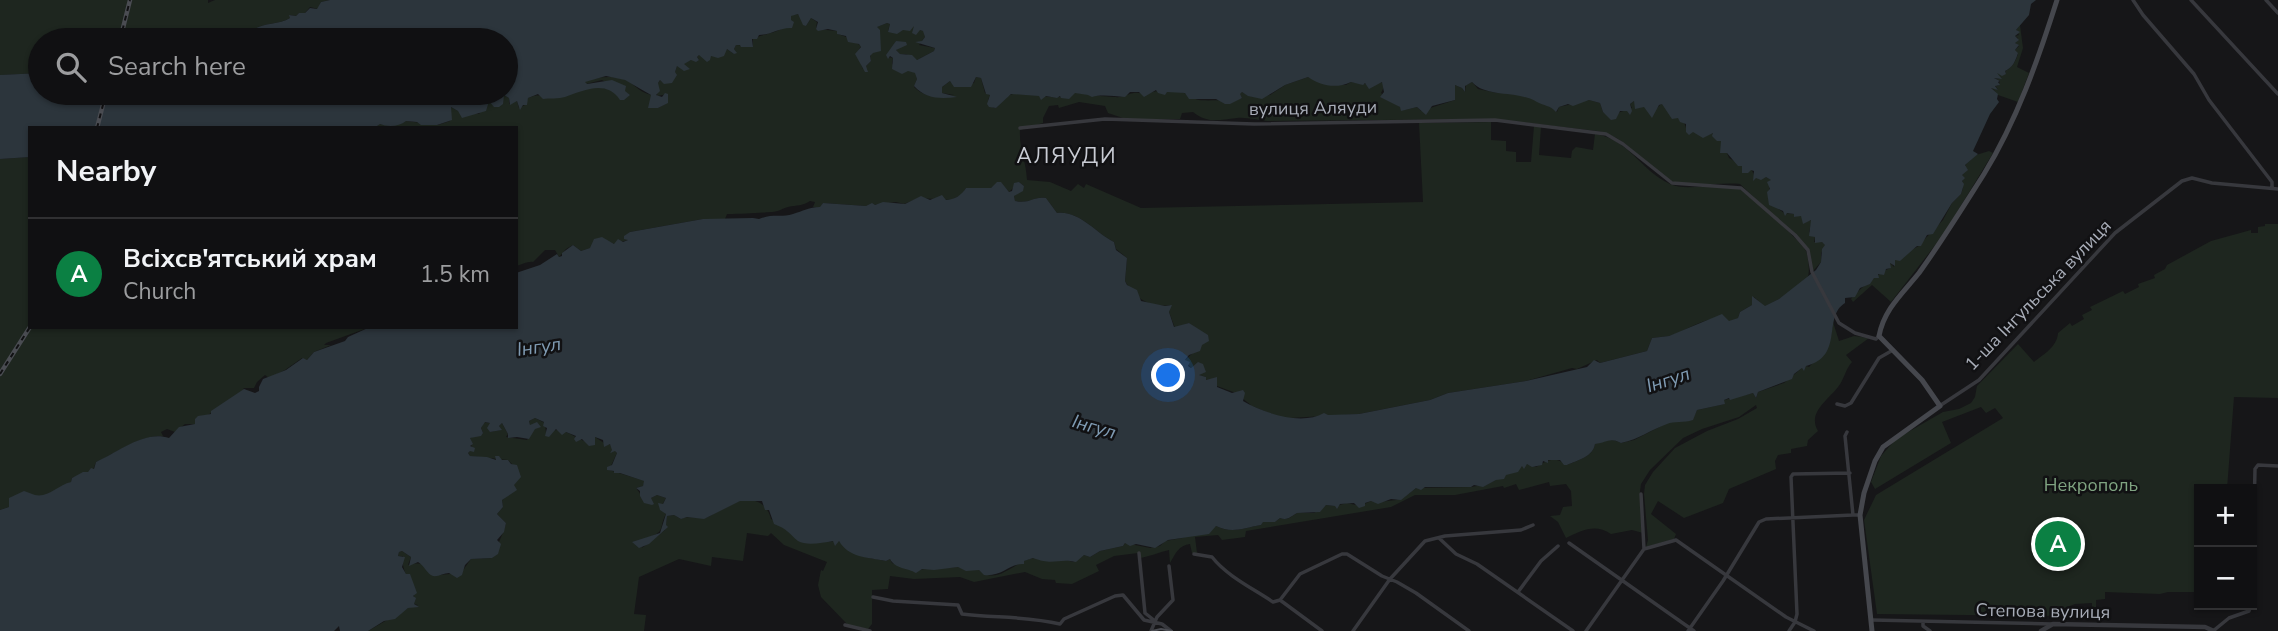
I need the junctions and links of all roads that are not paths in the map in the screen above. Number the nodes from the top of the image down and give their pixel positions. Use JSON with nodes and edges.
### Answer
{"nodes":[{"id":1,"x":2057,"y":0,"type":"edge"},
{"id":2,"x":2133,"y":0,"type":"edge"},
{"id":3,"x":2191,"y":0,"type":"edge"},
{"id":4,"x":2266,"y":0,"type":"edge"},
{"id":5,"x":2278,"y":13,"type":"edge"},
{"id":6,"x":2278,"y":94,"type":"edge"},
{"id":7,"x":1020,"y":128,"type":"dead end"},
{"id":8,"x":2272,"y":188,"type":"junction"},
{"id":9,"x":2278,"y":189,"type":"edge"},
{"id":10,"x":1879,"y":336,"type":"junction"},
{"id":11,"x":1893,"y":350,"type":"junction"},
{"id":12,"x":1837,"y":404,"type":"dead end"},
{"id":13,"x":1940,"y":406,"type":"junction"},
{"id":14,"x":1847,"y":432,"type":"dead end"},
{"id":15,"x":2278,"y":466,"type":"edge"},
{"id":16,"x":1850,"y":473,"type":"junction"},
{"id":17,"x":1642,"y":494,"type":"dead end"},
{"id":18,"x":1863,"y":496,"type":"junction"},
{"id":19,"x":1851,"y":497,"type":"junction"},
{"id":20,"x":1856,"y":515,"type":"junction"},
{"id":21,"x":1792,"y":518,"type":"junction"},
{"id":22,"x":1533,"y":525,"type":"dead end"},
{"id":23,"x":1440,"y":538,"type":"junction"},
{"id":24,"x":1569,"y":543,"type":"dead end"},
{"id":25,"x":1558,"y":546,"type":"dead end"},
{"id":26,"x":2253,"y":547,"type":"edge"},
{"id":27,"x":1644,"y":549,"type":"junction"},
{"id":28,"x":1139,"y":553,"type":"dead end"},
{"id":29,"x":1194,"y":554,"type":"dead end"},
{"id":30,"x":1169,"y":566,"type":"dead end"},
{"id":31,"x":1726,"y":575,"type":"junction"},
{"id":32,"x":1390,"y":579,"type":"junction"},
{"id":33,"x":1622,"y":582,"type":"junction"},
{"id":34,"x":1518,"y":592,"type":"junction"},
{"id":35,"x":873,"y":597,"type":"dead end"},
{"id":36,"x":1280,"y":600,"type":"junction"},
{"id":37,"x":2249,"y":610,"type":"edge"},
{"id":38,"x":1872,"y":620,"type":"junction"},
{"id":39,"x":1157,"y":622,"type":"junction"},
{"id":40,"x":1795,"y":622,"type":"junction"},
{"id":41,"x":1923,"y":622,"type":"junction"},
{"id":42,"x":1060,"y":624,"type":"junction"},
{"id":43,"x":2053,"y":624,"type":"junction"},
{"id":44,"x":845,"y":625,"type":"dead end"},
{"id":45,"x":1691,"y":630,"type":"edge"},
{"id":46,"x":870,"y":631,"type":"edge"},
{"id":47,"x":1061,"y":631,"type":"edge"},
{"id":48,"x":1151,"y":631,"type":"edge"},
{"id":49,"x":1171,"y":631,"type":"edge"},
{"id":50,"x":1322,"y":631,"type":"edge"},
{"id":51,"x":1353,"y":631,"type":"edge"},
{"id":52,"x":1469,"y":631,"type":"edge"},
{"id":53,"x":1573,"y":631,"type":"edge"},
{"id":54,"x":1586,"y":631,"type":"edge"},
{"id":55,"x":1789,"y":631,"type":"edge"},
{"id":56,"x":1814,"y":631,"type":"edge"},
{"id":57,"x":1872,"y":631,"type":"edge"},
{"id":58,"x":1930,"y":631,"type":"edge"},
{"id":59,"x":2041,"y":631,"type":"edge"},
{"id":60,"x":2213,"y":631,"type":"edge"}],
"edges":[{"from":1,"to":10,"type":"main road"},
{"from":2,"to":8,"type":"street"},
{"from":3,"to":6,"type":"street"},
{"from":4,"to":5,"type":"street"},
{"from":7,"to":10,"type":"street","name":"вулиця Аляуди"},
{"from":8,"to":9,"type":"street","name":"1-ша Інгульська вулиця"},
{"from":8,"to":13,"type":"street","name":"1-ша Інгульська вулиця"},
{"from":10,"to":11,"type":"main road"},
{"from":11,"to":12,"type":"street"},
{"from":11,"to":13,"type":"main road"},
{"from":13,"to":18,"type":"main road"},
{"from":14,"to":16,"type":"street"},
{"from":15,"to":26,"type":"street","name":"Степова вулиця"},
{"from":16,"to":19,"type":"street"},
{"from":16,"to":21,"type":"street"},
{"from":17,"to":27,"type":"street"},
{"from":18,"to":19,"type":"street"},
{"from":18,"to":20,"type":"main road"},
{"from":19,"to":20,"type":"street"},
{"from":20,"to":21,"type":"street"},
{"from":20,"to":38,"type":"main road"},
{"from":21,"to":31,"type":"street"},
{"from":21,"to":40,"type":"street"},
{"from":22,"to":23,"type":"street"},
{"from":23,"to":32,"type":"street"},
{"from":23,"to":34,"type":"street"},
{"from":24,"to":33,"type":"street"},
{"from":25,"to":34,"type":"street"},
{"from":27,"to":31,"type":"street"},
{"from":27,"to":33,"type":"street"},
{"from":28,"to":39,"type":"street"},
{"from":29,"to":36,"type":"street"},
{"from":30,"to":39,"type":"street"},
{"from":31,"to":40,"type":"street"},
{"from":31,"to":45,"type":"street"},
{"from":32,"to":36,"type":"street"},
{"from":32,"to":51,"type":"street"},
{"from":32,"to":52,"type":"street"},
{"from":33,"to":45,"type":"street"},
{"from":33,"to":54,"type":"street"},
{"from":34,"to":53,"type":"street"},
{"from":35,"to":42,"type":"street"},
{"from":36,"to":50,"type":"street"},
{"from":37,"to":60,"type":"street","name":"Степова вулиця"},
{"from":38,"to":41,"type":"street","name":"Степова вулиця"},
{"from":38,"to":57,"type":"main road"},
{"from":39,"to":42,"type":"street"},
{"from":39,"to":48,"type":"street"},
{"from":39,"to":49,"type":"street"},
{"from":40,"to":55,"type":"street"},
{"from":40,"to":56,"type":"street"},
{"from":41,"to":43,"type":"street","name":"Степова вулиця"},
{"from":41,"to":58,"type":"street"},
{"from":42,"to":47,"type":"street"},
{"from":43,"to":59,"type":"street"},
{"from":43,"to":60,"type":"street","name":"Степова вулиця"},
{"from":44,"to":46,"type":"street"}]}
